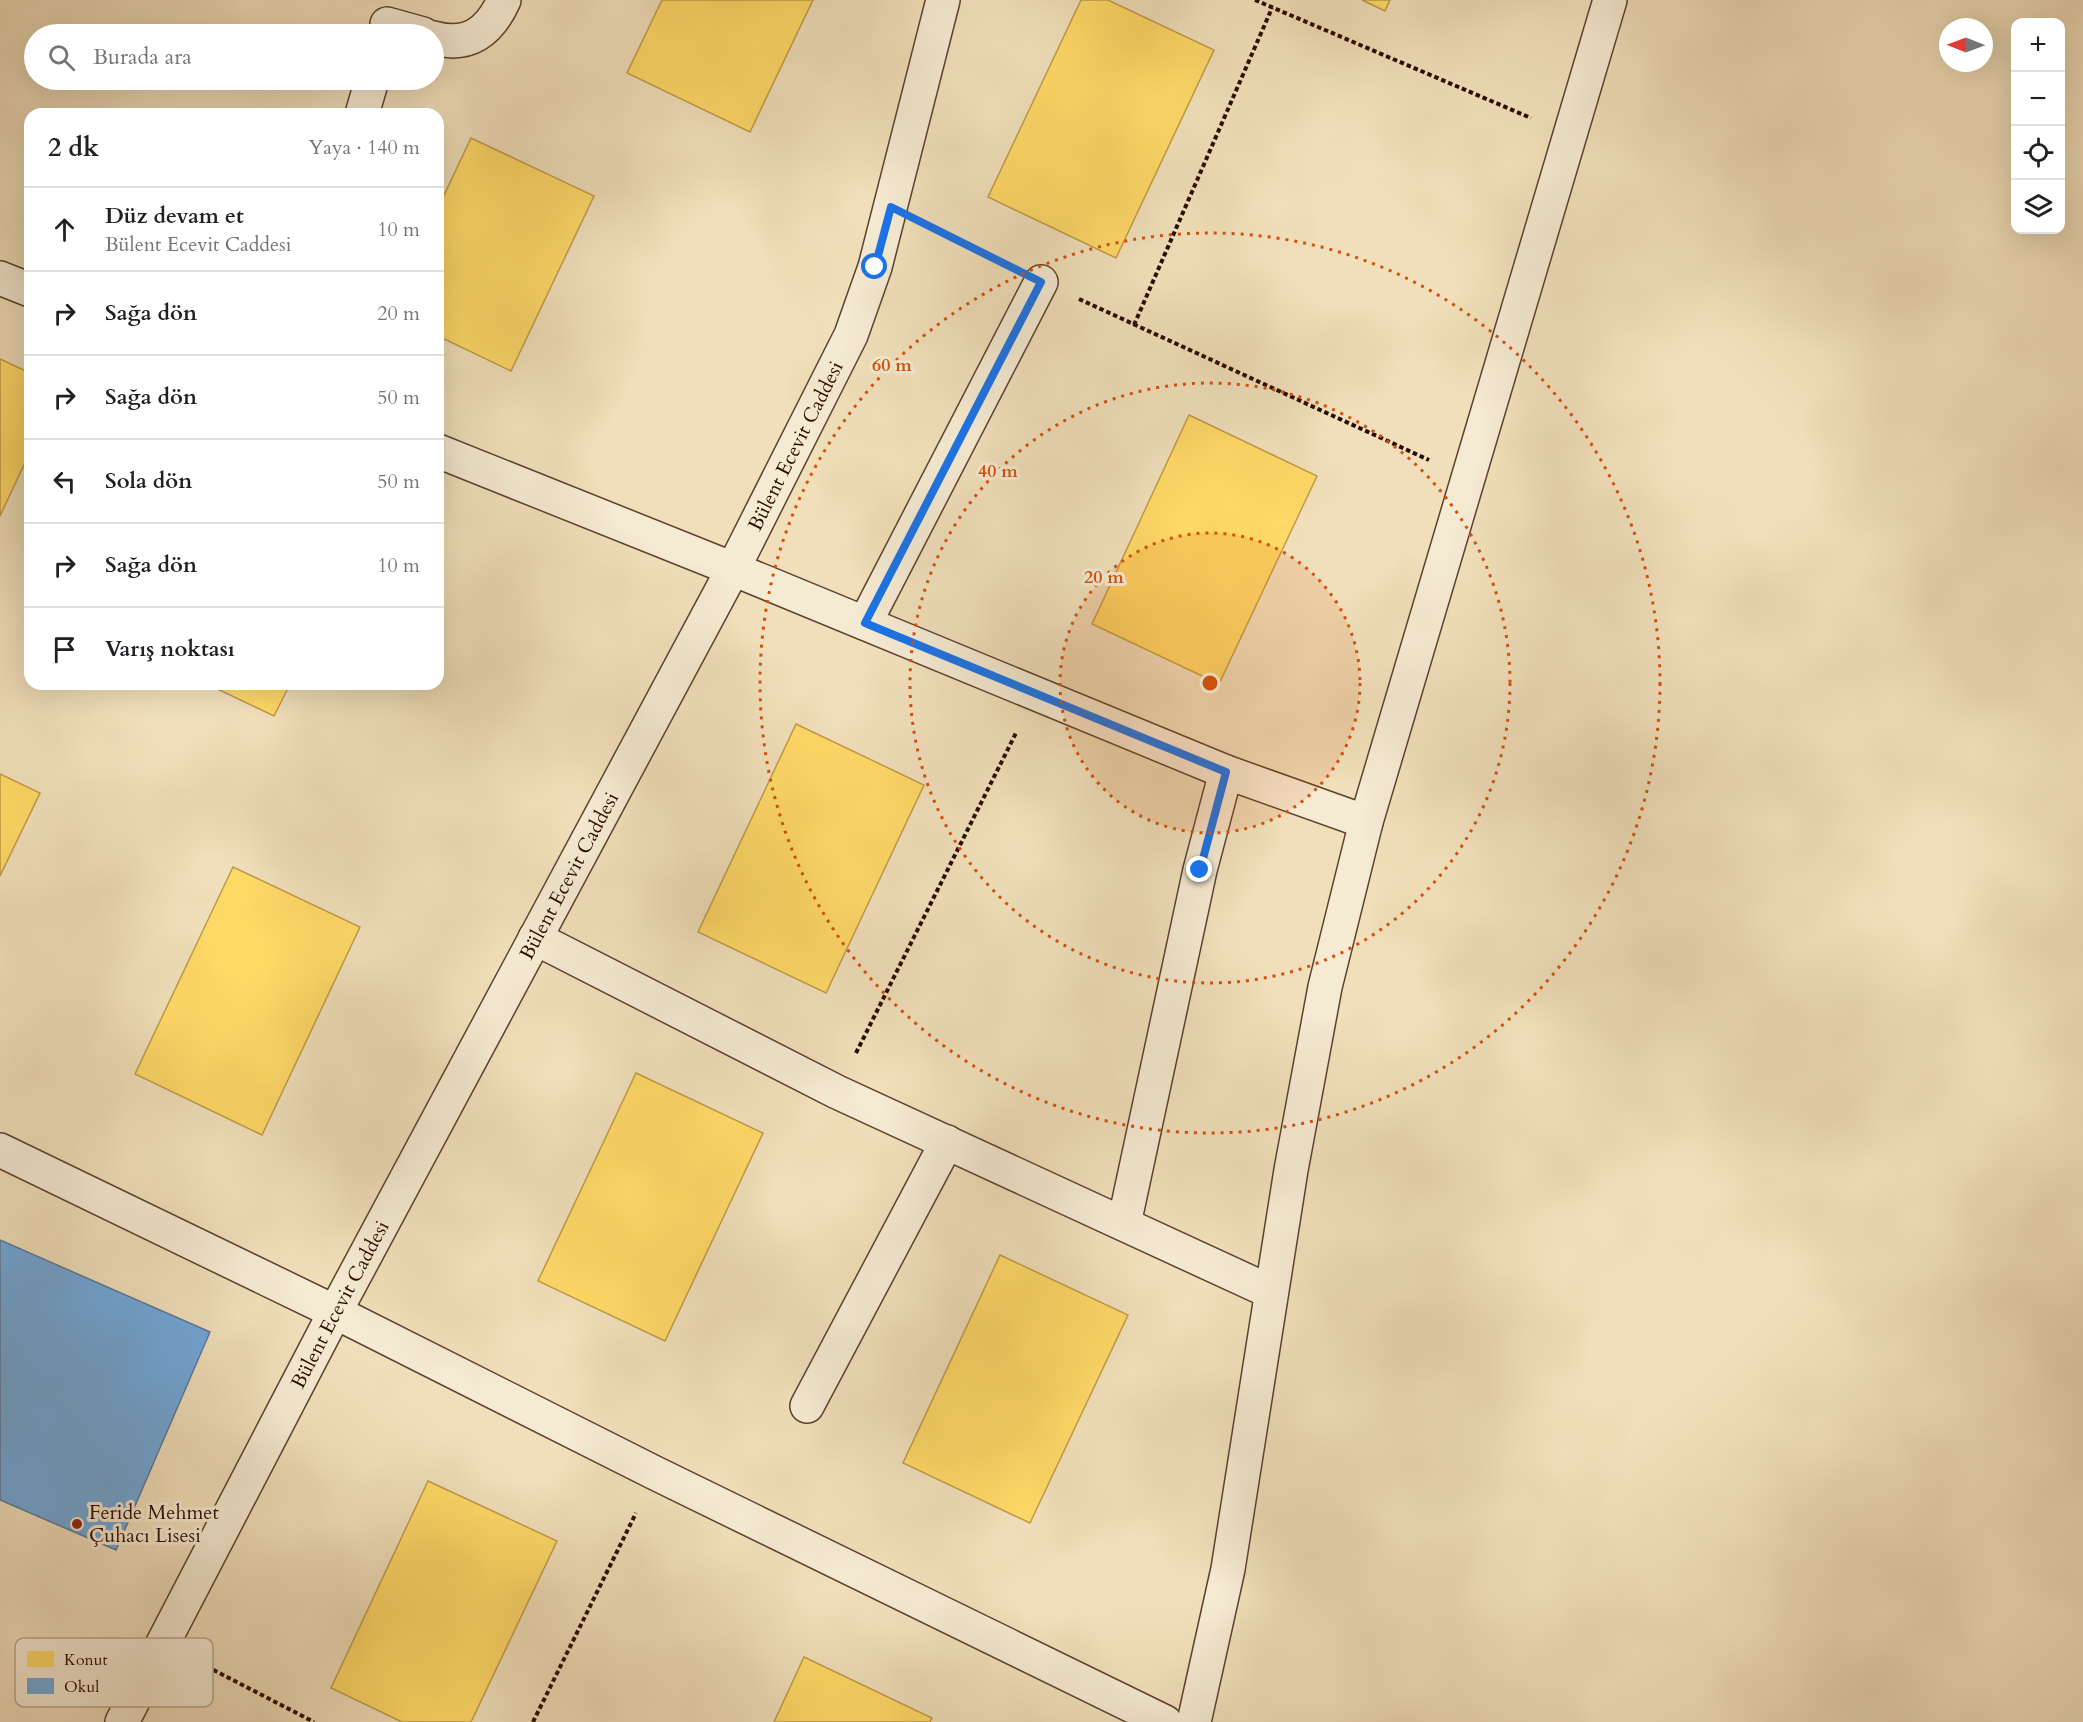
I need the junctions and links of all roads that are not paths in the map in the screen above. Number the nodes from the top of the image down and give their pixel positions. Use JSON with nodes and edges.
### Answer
{"nodes":[{"id":1,"x":504,"y":0,"type":"edge"},
{"id":2,"x":943,"y":0,"type":"edge"},
{"id":3,"x":1610,"y":0,"type":"edge"},
{"id":4,"x":444,"y":40,"type":"edge"},
{"id":5,"x":369,"y":90,"type":"edge"},
{"id":6,"x":364,"y":108,"type":"edge"},
{"id":7,"x":0,"y":278,"type":"edge"},
{"id":8,"x":1041,"y":282,"type":"road end"},
{"id":9,"x":24,"y":288,"type":"edge"},
{"id":10,"x":444,"y":454,"type":"edge"},
{"id":11,"x":733,"y":569,"type":"junction"},
{"id":12,"x":865,"y":623,"type":"junction"},
{"id":13,"x":1226,"y":772,"type":"junction"},
{"id":14,"x":1366,"y":822,"type":"junction"},
{"id":15,"x":535,"y":938,"type":"junction"},
{"id":16,"x":947,"y":1142,"type":"junction"},
{"id":17,"x":0,"y":1150,"type":"edge"},
{"id":18,"x":1124,"y":1224,"type":"junction"},
{"id":19,"x":1271,"y":1292,"type":"junction"},
{"id":20,"x":335,"y":1312,"type":"junction"},
{"id":21,"x":807,"y":1406,"type":"dead end"},
{"id":22,"x":165,"y":1638,"type":"edge"},
{"id":23,"x":130,"y":1707,"type":"edge"},
{"id":24,"x":122,"y":1722,"type":"edge"},
{"id":25,"x":1165,"y":1722,"type":"edge"},
{"id":26,"x":1194,"y":1722,"type":"edge"}],
"edges":[{"from":1,"to":4,"type":"street"},
{"from":2,"to":11,"type":"street","name":"Bülent Ecevit Caddesi"},
{"from":3,"to":14,"type":"street"},
{"from":5,"to":6,"type":"street"},
{"from":7,"to":9,"type":"street"},
{"from":8,"to":12,"type":"street"},
{"from":10,"to":11,"type":"street"},
{"from":11,"to":12,"type":"street"},
{"from":11,"to":15,"type":"street","name":"Bülent Ecevit Caddesi"},
{"from":12,"to":13,"type":"street"},
{"from":13,"to":14,"type":"street"},
{"from":13,"to":18,"type":"street"},
{"from":14,"to":19,"type":"street"},
{"from":15,"to":16,"type":"street"},
{"from":15,"to":20,"type":"street","name":"Bülent Ecevit Caddesi"},
{"from":16,"to":18,"type":"street"},
{"from":16,"to":21,"type":"street"},
{"from":17,"to":20,"type":"street"},
{"from":18,"to":19,"type":"street"},
{"from":19,"to":26,"type":"street"},
{"from":20,"to":22,"type":"street","name":"Bülent Ecevit Caddesi"},
{"from":20,"to":25,"type":"street"},
{"from":23,"to":24,"type":"street","name":"Bülent Ecevit Caddesi"}]}
